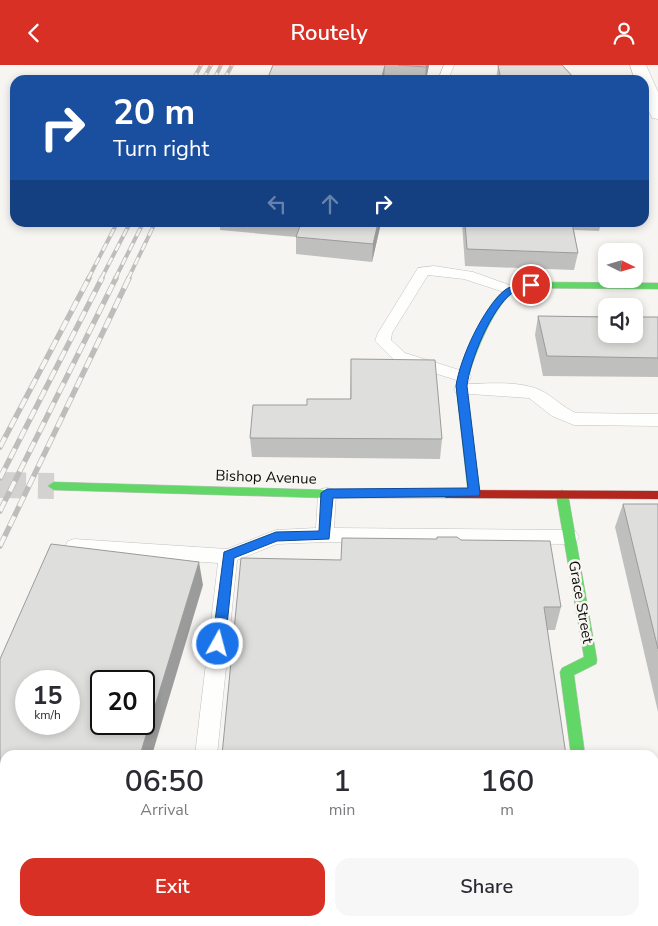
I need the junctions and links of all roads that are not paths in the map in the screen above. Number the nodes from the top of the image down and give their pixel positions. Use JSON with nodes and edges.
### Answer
{"nodes":[{"id":1,"x":649,"y":92,"type":"edge"},
{"id":2,"x":658,"y":114,"type":"edge"},
{"id":3,"x":658,"y":286,"type":"edge"},
{"id":4,"x":510,"y":290,"type":"junction"},
{"id":5,"x":462,"y":383,"type":"junction"},
{"id":6,"x":658,"y":420,"type":"edge"},
{"id":7,"x":54,"y":486,"type":"tunnel mouth"},
{"id":8,"x":327,"y":493,"type":"junction"},
{"id":9,"x":474,"y":493,"type":"junction"},
{"id":10,"x":562,"y":493,"type":"junction"},
{"id":11,"x":658,"y":495,"type":"edge"},
{"id":12,"x":325,"y":535,"type":"junction"},
{"id":13,"x":570,"y":537,"type":"junction"},
{"id":14,"x":74,"y":546,"type":"edge"},
{"id":15,"x":228,"y":556,"type":"junction"},
{"id":16,"x":207,"y":750,"type":"edge"},
{"id":17,"x":577,"y":750,"type":"edge"}],
"edges":[{"from":1,"to":2,"type":"street"},
{"from":3,"to":4,"type":"street"},
{"from":4,"to":5,"type":"street"},
{"from":4,"to":5,"type":"lane"},
{"from":5,"to":6,"type":"lane"},
{"from":5,"to":9,"type":"street"},
{"from":7,"to":8,"type":"street","name":"Bishop Avenue"},
{"from":8,"to":9,"type":"street","name":"Bishop Avenue"},
{"from":8,"to":12,"type":"lane"},
{"from":9,"to":10,"type":"street","name":"Bishop Avenue"},
{"from":10,"to":11,"type":"street","name":"Bishop Avenue"},
{"from":10,"to":13,"type":"street","name":"Grace Street"},
{"from":12,"to":13,"type":"lane"},
{"from":12,"to":15,"type":"lane"},
{"from":13,"to":17,"type":"street","name":"Grace Street"},
{"from":14,"to":15,"type":"lane"},
{"from":15,"to":16,"type":"lane"}]}
